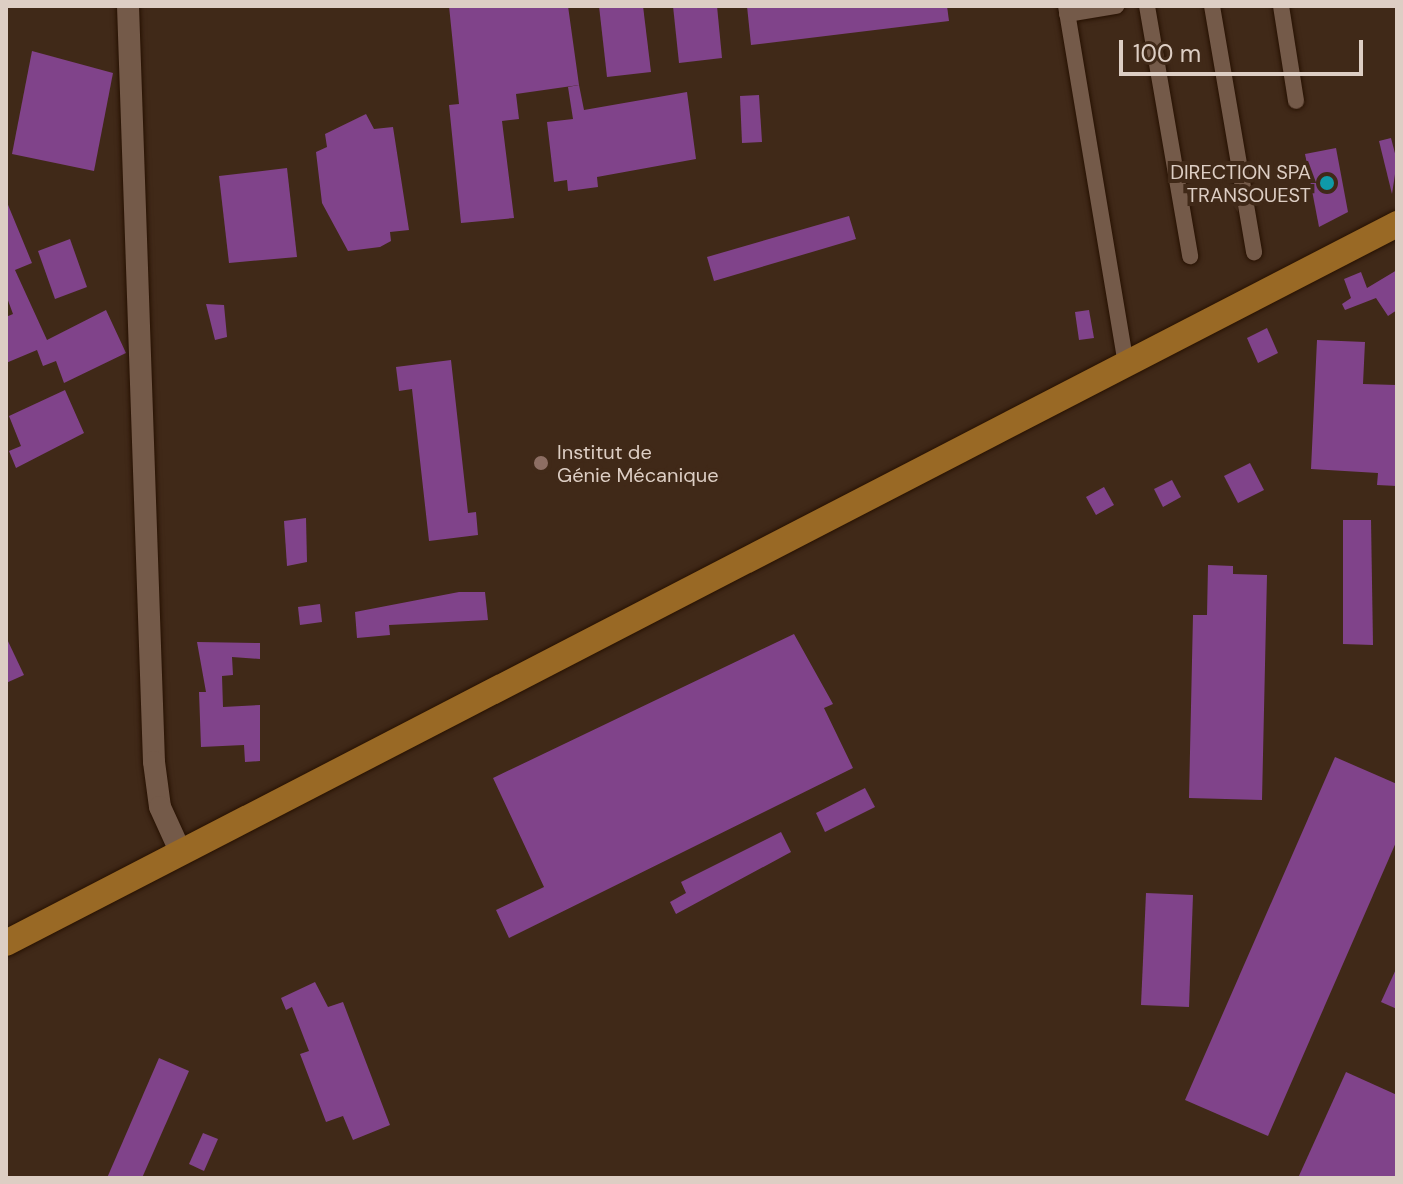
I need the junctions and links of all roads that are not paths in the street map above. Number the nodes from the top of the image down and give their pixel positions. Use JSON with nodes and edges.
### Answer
{"nodes":[{"id":1,"x":128,"y":6,"type":"edge"},
{"id":2,"x":1116,"y":6,"type":"edge"},
{"id":3,"x":1147,"y":6,"type":"edge"},
{"id":4,"x":1212,"y":6,"type":"edge"},
{"id":5,"x":1281,"y":6,"type":"edge"},
{"id":6,"x":1066,"y":10,"type":"edge"},
{"id":7,"x":1296,"y":101,"type":"dead end"},
{"id":8,"x":1397,"y":224,"type":"edge"},
{"id":9,"x":1254,"y":252,"type":"dead end"},
{"id":10,"x":1190,"y":256,"type":"dead end"},
{"id":11,"x":1126,"y":364,"type":"junction"},
{"id":12,"x":181,"y":853,"type":"junction"},
{"id":13,"x":6,"y":943,"type":"edge"}],
"edges":[{"from":1,"to":12,"type":"street"},
{"from":2,"to":6,"type":"street"},
{"from":3,"to":10,"type":"street"},
{"from":4,"to":9,"type":"street"},
{"from":5,"to":7,"type":"street"},
{"from":6,"to":11,"type":"street"},
{"from":8,"to":11,"type":"main road"},
{"from":11,"to":12,"type":"main road"},
{"from":12,"to":13,"type":"main road"}]}
